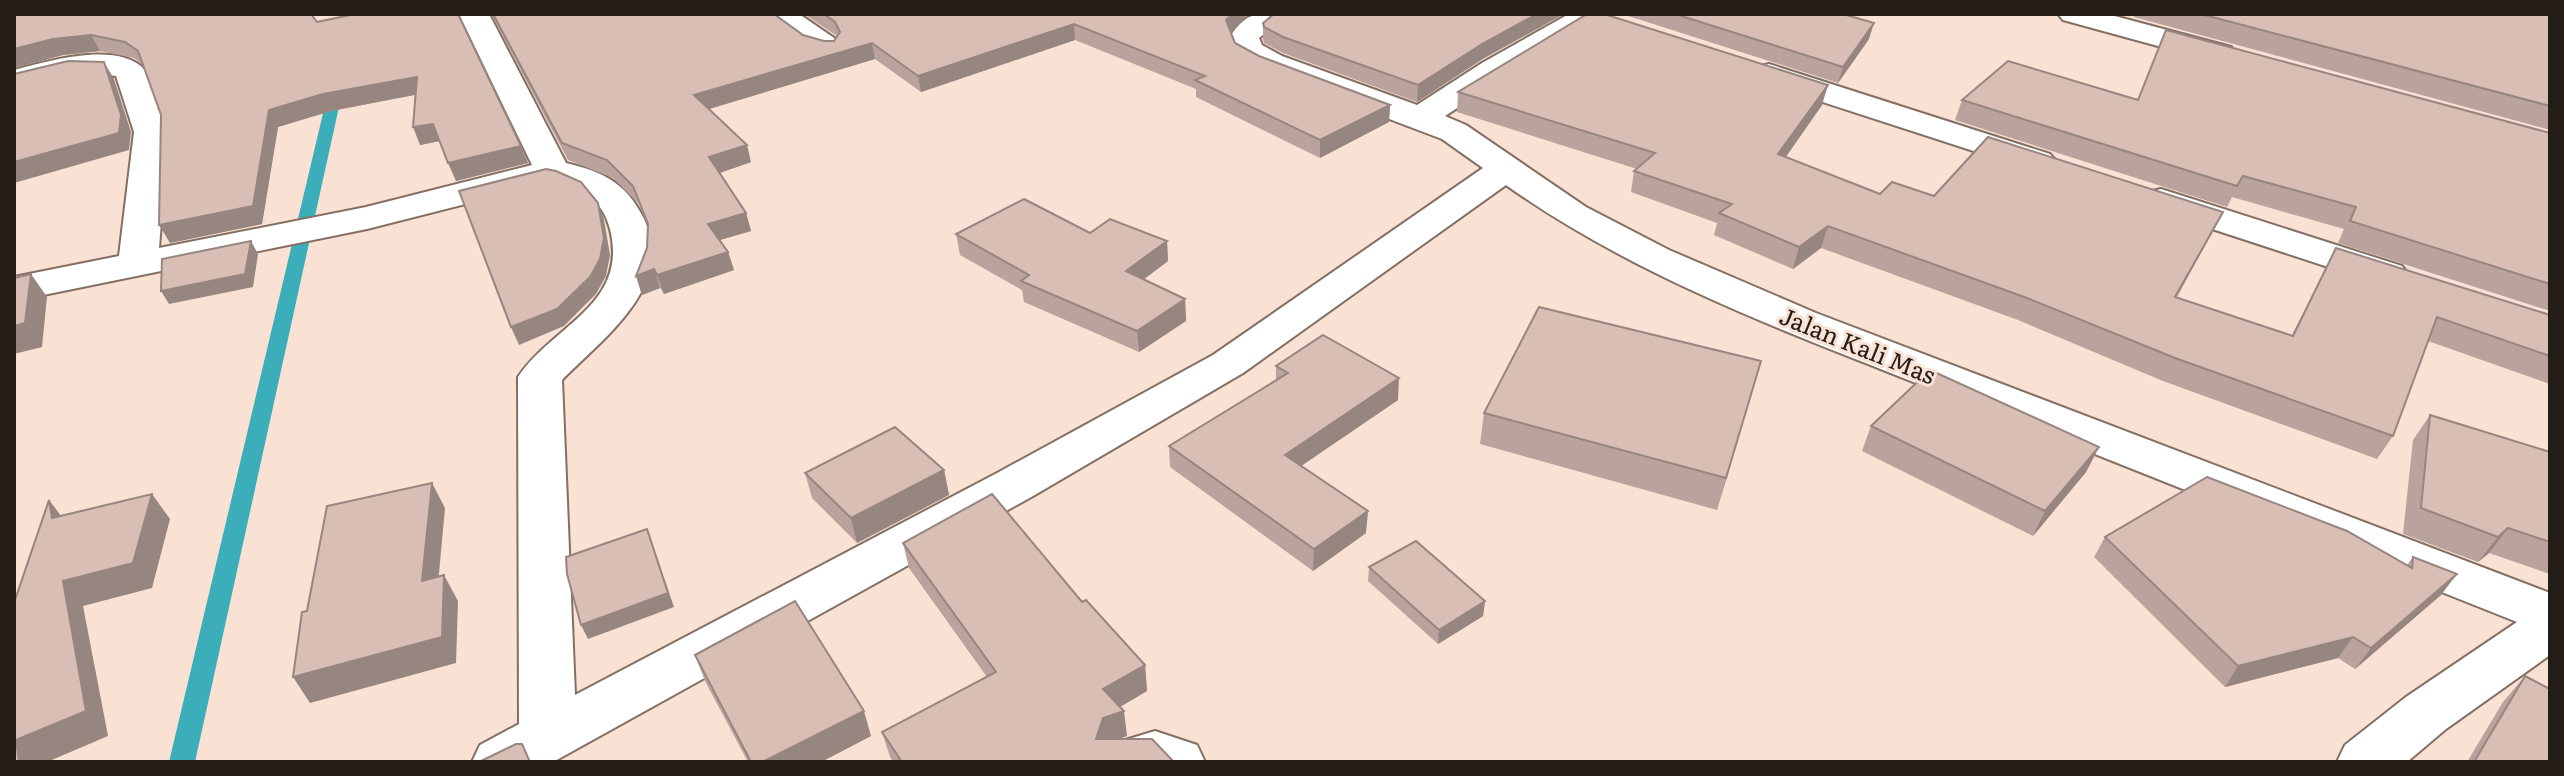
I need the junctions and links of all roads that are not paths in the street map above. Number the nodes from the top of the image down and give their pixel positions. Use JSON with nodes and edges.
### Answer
{"nodes":[{"id":1,"x":474,"y":14,"type":"edge"},
{"id":2,"x":779,"y":14,"type":"edge"},
{"id":3,"x":1275,"y":14,"type":"edge"},
{"id":4,"x":2073,"y":14,"type":"edge"},
{"id":5,"x":1598,"y":18,"type":"edge"},
{"id":6,"x":826,"y":47,"type":"edge"},
{"id":7,"x":2242,"y":60,"type":"edge"},
{"id":8,"x":1735,"y":63,"type":"edge"},
{"id":9,"x":14,"y":80,"type":"edge"},
{"id":10,"x":1420,"y":118,"type":"junction"},
{"id":11,"x":1504,"y":170,"type":"junction"},
{"id":12,"x":552,"y":171,"type":"junction"},
{"id":13,"x":2076,"y":173,"type":"edge"},
{"id":14,"x":2136,"y":192,"type":"edge"},
{"id":15,"x":138,"y":263,"type":"junction"},
{"id":16,"x":2418,"y":284,"type":"edge"},
{"id":17,"x":14,"y":289,"type":"edge"},
{"id":18,"x":2550,"y":614,"type":"edge"},
{"id":19,"x":2550,"y":627,"type":"edge"},
{"id":20,"x":548,"y":736,"type":"junction"},
{"id":21,"x":501,"y":762,"type":"edge"},
{"id":22,"x":1130,"y":762,"type":"edge"},
{"id":23,"x":1176,"y":762,"type":"edge"},
{"id":24,"x":2366,"y":762,"type":"edge"}],
"edges":[{"from":1,"to":12,"type":"street"},
{"from":2,"to":6,"type":"street"},
{"from":3,"to":10,"type":"street","name":"Jalan Kali Mas"},
{"from":4,"to":7,"type":"street"},
{"from":5,"to":10,"type":"street"},
{"from":8,"to":13,"type":"street"},
{"from":9,"to":15,"type":"street"},
{"from":10,"to":11,"type":"street","name":"Jalan Kali Mas"},
{"from":11,"to":18,"type":"street","name":"Jalan Kali Mas"},
{"from":11,"to":20,"type":"street"},
{"from":12,"to":15,"type":"street"},
{"from":12,"to":20,"type":"street"},
{"from":14,"to":16,"type":"street"},
{"from":15,"to":17,"type":"street"},
{"from":19,"to":24,"type":"street"},
{"from":20,"to":21,"type":"street"},
{"from":22,"to":23,"type":"street"}]}
